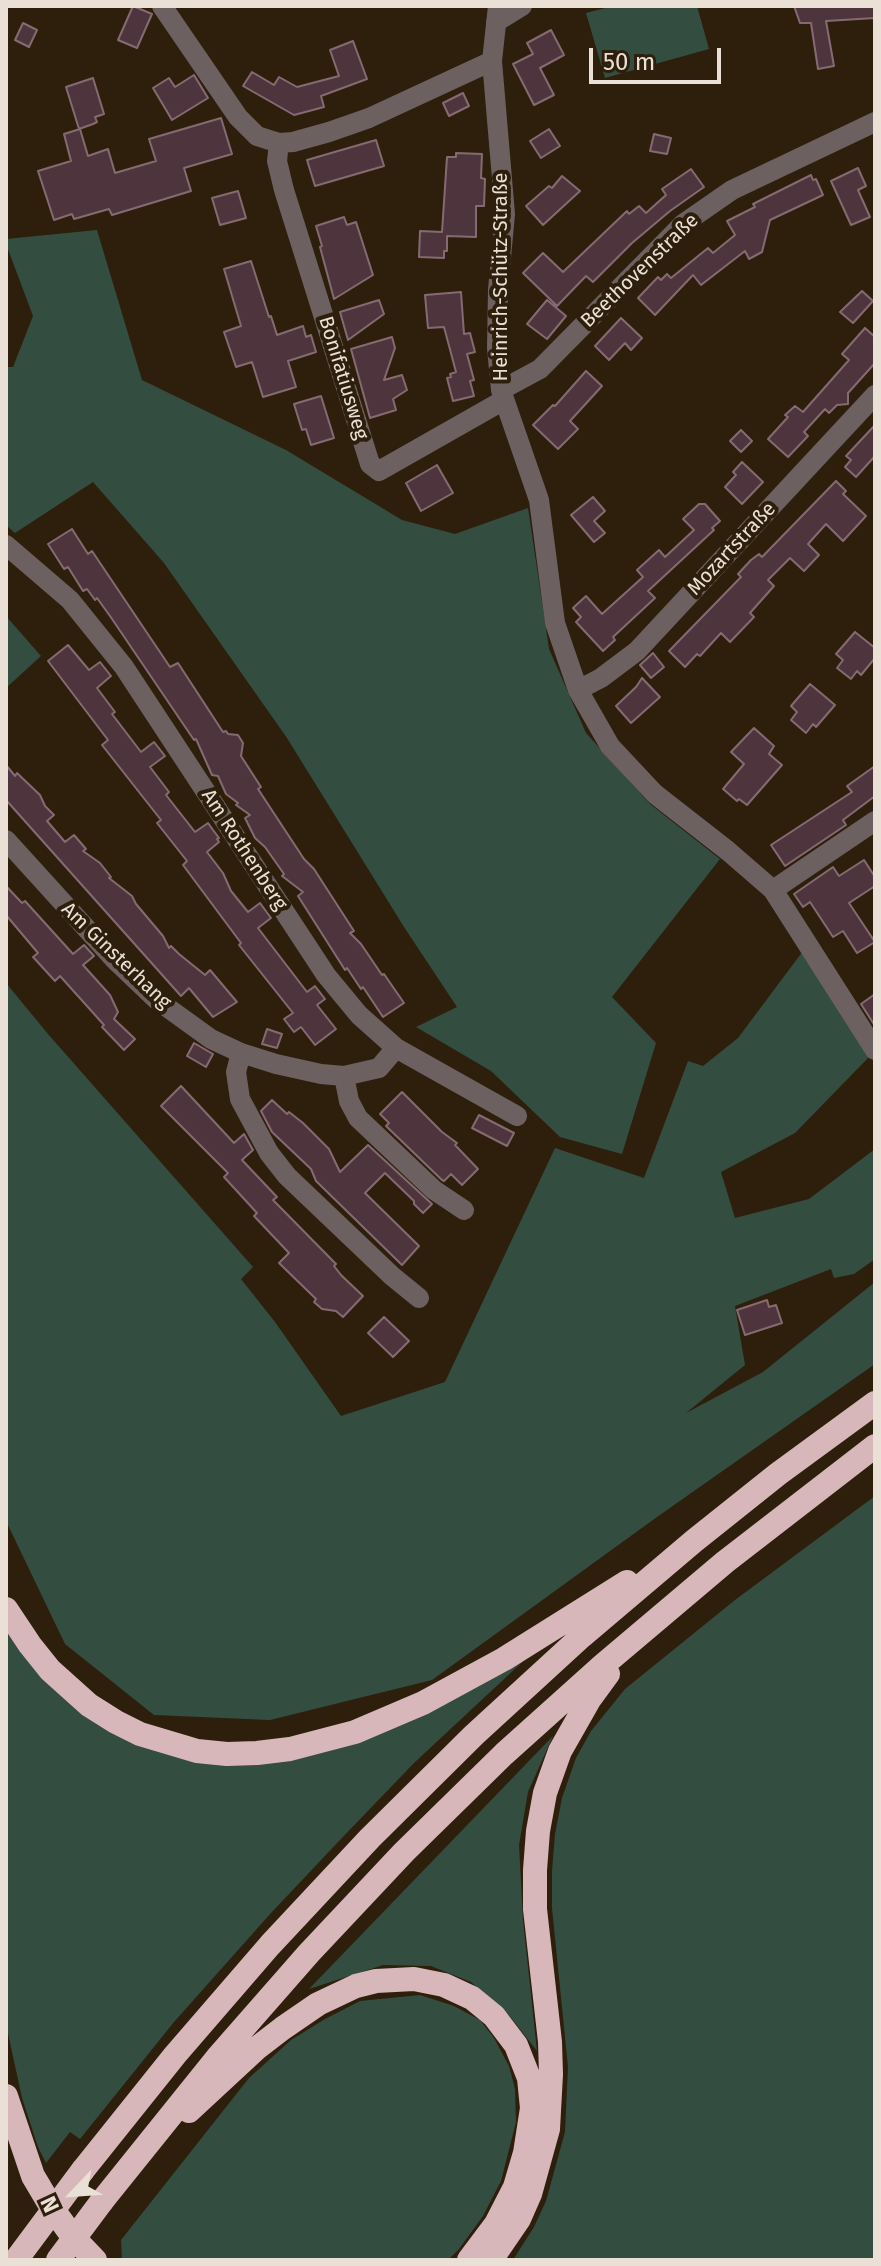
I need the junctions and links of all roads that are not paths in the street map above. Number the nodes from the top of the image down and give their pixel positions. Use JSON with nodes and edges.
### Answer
{"nodes":[{"id":1,"x":162,"y":6,"type":"edge"},
{"id":2,"x":522,"y":6,"type":"edge"},
{"id":3,"x":497,"y":14,"type":"edge"},
{"id":4,"x":492,"y":61,"type":"junction"},
{"id":5,"x":875,"y":122,"type":"edge"},
{"id":6,"x":279,"y":143,"type":"junction"},
{"id":7,"x":503,"y":395,"type":"junction"},
{"id":8,"x":875,"y":395,"type":"edge"},
{"id":9,"x":6,"y":545,"type":"edge"},
{"id":10,"x":578,"y":690,"type":"junction"},
{"id":11,"x":875,"y":821,"type":"edge"},
{"id":12,"x":6,"y":840,"type":"edge"},
{"id":13,"x":773,"y":890,"type":"junction"},
{"id":14,"x":396,"y":1048,"type":"junction"},
{"id":15,"x":875,"y":1050,"type":"edge"},
{"id":16,"x":241,"y":1053,"type":"junction"},
{"id":17,"x":344,"y":1076,"type":"junction"},
{"id":18,"x":517,"y":1116,"type":"dead end"},
{"id":19,"x":464,"y":1210,"type":"dead end"},
{"id":20,"x":419,"y":1298,"type":"dead end"},
{"id":21,"x":875,"y":1403,"type":"edge"},
{"id":22,"x":875,"y":1446,"type":"edge"},
{"id":23,"x":694,"y":1541,"type":"junction"},
{"id":24,"x":6,"y":1609,"type":"edge"},
{"id":25,"x":650,"y":1624,"type":"junction"},
{"id":26,"x":6,"y":2096,"type":"edge"},
{"id":27,"x":6,"y":2153,"type":"edge"},
{"id":28,"x":128,"y":2166,"type":"junction"},
{"id":29,"x":16,"y":2260,"type":"edge"},
{"id":30,"x":58,"y":2260,"type":"edge"},
{"id":31,"x":72,"y":2260,"type":"edge"},
{"id":32,"x":95,"y":2260,"type":"edge"},
{"id":33,"x":469,"y":2260,"type":"edge"},
{"id":34,"x":491,"y":2260,"type":"edge"}],
"edges":[{"from":1,"to":6,"type":"street"},
{"from":2,"to":3,"type":"street"},
{"from":3,"to":4,"type":"street","name":"Heinrich-Schütz-Straße"},
{"from":4,"to":6,"type":"street"},
{"from":4,"to":7,"type":"street","name":"Heinrich-Schütz-Straße"},
{"from":5,"to":7,"type":"street","name":"Beethovenstraße"},
{"from":6,"to":7,"type":"street","name":"Bonifatiusweg"},
{"from":7,"to":10,"type":"street","name":"Heinrich-Schütz-Straße"},
{"from":8,"to":10,"type":"street","name":"Mozartstraße"},
{"from":9,"to":14,"type":"street","name":"Am Rothenberg"},
{"from":10,"to":13,"type":"street","name":"Heinrich-Schütz-Straße"},
{"from":11,"to":13,"type":"street"},
{"from":12,"to":16,"type":"street","name":"Am Ginsterhang"},
{"from":13,"to":15,"type":"street","name":"Heinrich-Schütz-Straße"},
{"from":14,"to":17,"type":"street","name":"Am Ginsterhang"},
{"from":14,"to":18,"type":"street","name":"Am Rothenberg"},
{"from":16,"to":17,"type":"street","name":"Am Ginsterhang"},
{"from":16,"to":20,"type":"street"},
{"from":17,"to":19,"type":"street"},
{"from":21,"to":23,"type":"highway"},
{"from":22,"to":25,"type":"highway"},
{"from":23,"to":24,"type":"highway"},
{"from":23,"to":29,"type":"highway","bridge":true},
{"from":25,"to":28,"type":"highway"},
{"from":25,"to":34,"type":"highway"},
{"from":26,"to":32,"type":"highway"},
{"from":27,"to":31,"type":"highway"},
{"from":28,"to":30,"type":"highway","bridge":true},
{"from":28,"to":33,"type":"highway"}]}
